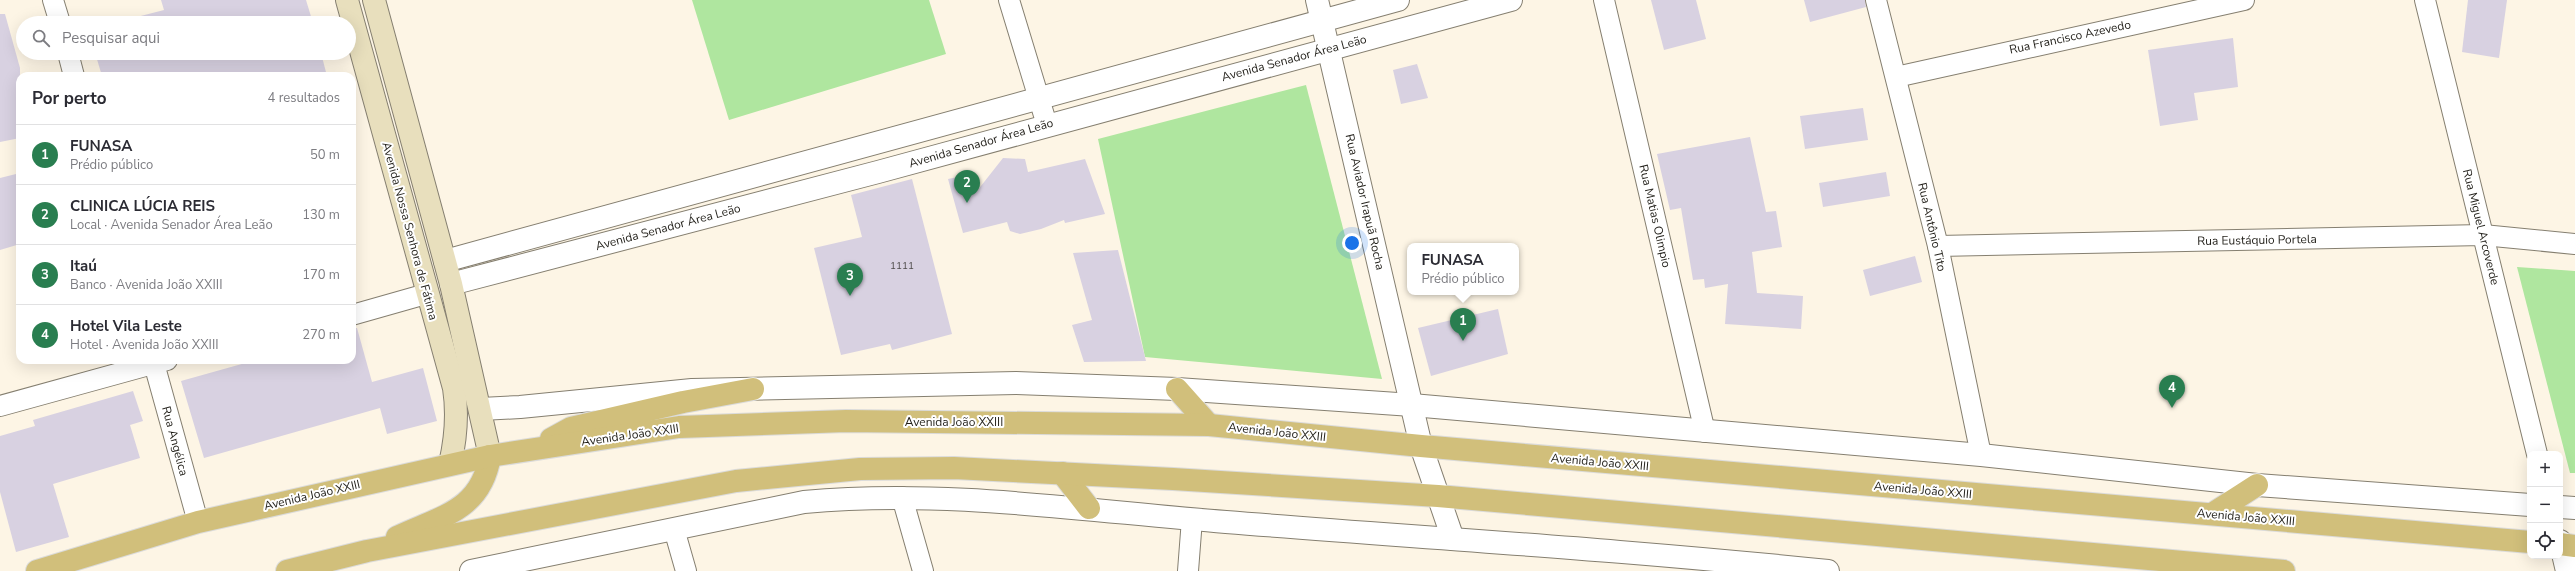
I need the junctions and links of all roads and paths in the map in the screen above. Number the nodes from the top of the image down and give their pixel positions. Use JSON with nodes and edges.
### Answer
{"nodes":[{"id":1,"x":53,"y":0,"type":"edge"},
{"id":2,"x":347,"y":0,"type":"edge"},
{"id":3,"x":374,"y":0,"type":"edge"},
{"id":4,"x":1009,"y":0,"type":"edge"},
{"id":5,"x":1398,"y":0,"type":"edge"},
{"id":6,"x":1511,"y":0,"type":"edge"},
{"id":7,"x":1604,"y":0,"type":"edge"},
{"id":8,"x":1876,"y":0,"type":"edge"},
{"id":9,"x":2244,"y":0,"type":"edge"},
{"id":10,"x":2425,"y":0,"type":"edge"},
{"id":11,"x":1320,"y":10,"type":"edge"},
{"id":12,"x":58,"y":16,"type":"edge"},
{"id":13,"x":351,"y":16,"type":"edge"},
{"id":14,"x":356,"y":33,"type":"edge"},
{"id":15,"x":1330,"y":49,"type":"junction"},
{"id":16,"x":70,"y":60,"type":"edge"},
{"id":17,"x":73,"y":72,"type":"edge"},
{"id":18,"x":1896,"y":77,"type":"junction"},
{"id":19,"x":1038,"y":98,"type":"junction"},
{"id":20,"x":1047,"y":125,"type":"junction"},
{"id":21,"x":870,"y":144,"type":"junction"},
{"id":22,"x":878,"y":172,"type":"junction"},
{"id":23,"x":736,"y":181,"type":"junction"},
{"id":24,"x":743,"y":207,"type":"junction"},
{"id":25,"x":637,"y":208,"type":"junction"},
{"id":26,"x":643,"y":233,"type":"junction"},
{"id":27,"x":2483,"y":235,"type":"junction"},
{"id":28,"x":2575,"y":244,"type":"edge"},
{"id":29,"x":1938,"y":246,"type":"junction"},
{"id":30,"x":445,"y":261,"type":"junction"},
{"id":31,"x":451,"y":284,"type":"junction"},
{"id":32,"x":426,"y":294,"type":"junction"},
{"id":33,"x":356,"y":315,"type":"edge"},
{"id":34,"x":147,"y":364,"type":"edge"},
{"id":35,"x":159,"y":364,"type":"edge"},
{"id":36,"x":753,"y":389,"type":"junction"},
{"id":37,"x":1177,"y":389,"type":"junction"},
{"id":38,"x":1412,"y":405,"type":"junction"},
{"id":39,"x":0,"y":406,"type":"edge"},
{"id":40,"x":481,"y":409,"type":"junction"},
{"id":41,"x":1209,"y":425,"type":"junction"},
{"id":42,"x":1705,"y":432,"type":"junction"},
{"id":43,"x":1421,"y":446,"type":"junction"},
{"id":44,"x":536,"y":448,"type":"junction"},
{"id":45,"x":2536,"y":451,"type":"edge"},
{"id":46,"x":1981,"y":455,"type":"junction"},
{"id":47,"x":490,"y":456,"type":"junction"},
{"id":48,"x":450,"y":464,"type":"junction"},
{"id":49,"x":1062,"y":473,"type":"junction"},
{"id":50,"x":2256,"y":485,"type":"junction"},
{"id":51,"x":1438,"y":496,"type":"junction"},
{"id":52,"x":902,"y":498,"type":"junction"},
{"id":53,"x":2527,"y":505,"type":"edge"},
{"id":54,"x":2563,"y":507,"type":"edge"},
{"id":55,"x":1090,"y":508,"type":"junction"},
{"id":56,"x":2575,"y":508,"type":"edge"},
{"id":57,"x":2212,"y":514,"type":"junction"},
{"id":58,"x":1192,"y":519,"type":"junction"},
{"id":59,"x":198,"y":522,"type":"junction"},
{"id":60,"x":674,"y":529,"type":"junction"},
{"id":61,"x":1453,"y":539,"type":"junction"},
{"id":62,"x":2527,"y":542,"type":"edge"},
{"id":63,"x":2564,"y":544,"type":"edge"},
{"id":64,"x":367,"y":551,"type":"junction"},
{"id":65,"x":37,"y":571,"type":"edge"},
{"id":66,"x":287,"y":571,"type":"edge"},
{"id":67,"x":470,"y":571,"type":"edge"},
{"id":68,"x":686,"y":571,"type":"edge"},
{"id":69,"x":923,"y":571,"type":"edge"},
{"id":70,"x":1188,"y":571,"type":"edge"},
{"id":71,"x":1828,"y":571,"type":"edge"},
{"id":72,"x":2284,"y":571,"type":"edge"},
{"id":73,"x":2568,"y":571,"type":"edge"}],
"edges":[{"from":1,"to":12,"type":"street"},
{"from":2,"to":13,"type":"main road","name":"Avenida Nossa Senhora de Fátima"},
{"from":3,"to":30,"type":"main road"},
{"from":4,"to":19,"type":"street"},
{"from":5,"to":11,"type":"street"},
{"from":6,"to":15,"type":"street","name":"Avenida Senador Área Leão"},
{"from":7,"to":42,"type":"street","name":"Rua Matias Olimpio"},
{"from":8,"to":18,"type":"street","name":"Rua Antônio Tito"},
{"from":9,"to":18,"type":"street","name":"Rua Francisco Azevedo"},
{"from":10,"to":27,"type":"street","name":"Rua Miguel Arcoverde"},
{"from":11,"to":15,"type":"street","name":"Rua Aviador Irapuã Rocha"},
{"from":11,"to":19,"type":"street"},
{"from":14,"to":32,"type":"main road","name":"Avenida Nossa Senhora de Fátima"},
{"from":15,"to":20,"type":"street","name":"Avenida Senador Área Leão"},
{"from":15,"to":38,"type":"street","name":"Rua Aviador Irapuã Rocha"},
{"from":16,"to":17,"type":"street"},
{"from":18,"to":29,"type":"street","name":"Rua Antônio Tito"},
{"from":19,"to":20,"type":"street"},
{"from":19,"to":21,"type":"street"},
{"from":20,"to":22,"type":"street","name":"Avenida Senador Área Leão"},
{"from":21,"to":22,"type":"street"},
{"from":21,"to":23,"type":"street"},
{"from":22,"to":24,"type":"street","name":"Avenida Senador Área Leão"},
{"from":23,"to":24,"type":"street"},
{"from":23,"to":25,"type":"street"},
{"from":24,"to":26,"type":"street","name":"Avenida Senador Área Leão"},
{"from":25,"to":26,"type":"street"},
{"from":25,"to":30,"type":"street"},
{"from":26,"to":31,"type":"street","name":"Avenida Senador Área Leão"},
{"from":27,"to":28,"type":"street","name":"Rua Eustáquio Portela"},
{"from":27,"to":29,"type":"street","name":"Rua Eustáquio Portela"},
{"from":27,"to":45,"type":"street","name":"Rua Miguel Arcoverde"},
{"from":29,"to":46,"type":"street","name":"Rua Antônio Tito"},
{"from":30,"to":31,"type":"main road"},
{"from":31,"to":40,"type":"main road"},
{"from":32,"to":33,"type":"street"},
{"from":32,"to":48,"type":"main road","name":"Avenida Nossa Senhora de Fátima"},
{"from":34,"to":39,"type":"street"},
{"from":35,"to":59,"type":"street","name":"Rua Angélica"},
{"from":36,"to":37,"type":"street"},
{"from":36,"to":40,"type":"street"},
{"from":36,"to":44,"type":"main road"},
{"from":37,"to":38,"type":"street"},
{"from":37,"to":41,"type":"main road"},
{"from":38,"to":42,"type":"street"},
{"from":38,"to":43,"type":"street","name":"Rua Aviador Irapuã Rocha"},
{"from":40,"to":47,"type":"main road"},
{"from":41,"to":43,"type":"main road","name":"Avenida João XXIII"},
{"from":41,"to":44,"type":"main road","name":"Avenida João XXIII"},
{"from":42,"to":46,"type":"street"},
{"from":43,"to":51,"type":"street","name":"Rua Aviador Irapuã Rocha"},
{"from":43,"to":57,"type":"main road","name":"Avenida João XXIII"},
{"from":44,"to":47,"type":"main road","name":"Avenida João XXIII"},
{"from":46,"to":50,"type":"street"},
{"from":47,"to":48,"type":"main road","name":"Avenida João XXIII"},
{"from":47,"to":64,"type":"main road"},
{"from":48,"to":59,"type":"main road","name":"Avenida João XXIII"},
{"from":49,"to":51,"type":"main road"},
{"from":49,"to":55,"type":"main road"},
{"from":49,"to":64,"type":"main road"},
{"from":50,"to":53,"type":"street"},
{"from":50,"to":57,"type":"main road"},
{"from":51,"to":61,"type":"street","name":"Rua Aviador Irapuã Rocha"},
{"from":51,"to":72,"type":"main road"},
{"from":52,"to":55,"type":"street"},
{"from":52,"to":60,"type":"street"},
{"from":52,"to":69,"type":"street"},
{"from":54,"to":56,"type":"street"},
{"from":55,"to":58,"type":"street"},
{"from":57,"to":62,"type":"main road","name":"Avenida João XXIII"},
{"from":58,"to":61,"type":"street"},
{"from":58,"to":70,"type":"street"},
{"from":59,"to":65,"type":"main road","name":"Avenida João XXIII"},
{"from":60,"to":67,"type":"street"},
{"from":60,"to":68,"type":"street"},
{"from":61,"to":71,"type":"street"},
{"from":63,"to":73,"type":"street"},
{"from":64,"to":66,"type":"main road"}]}
